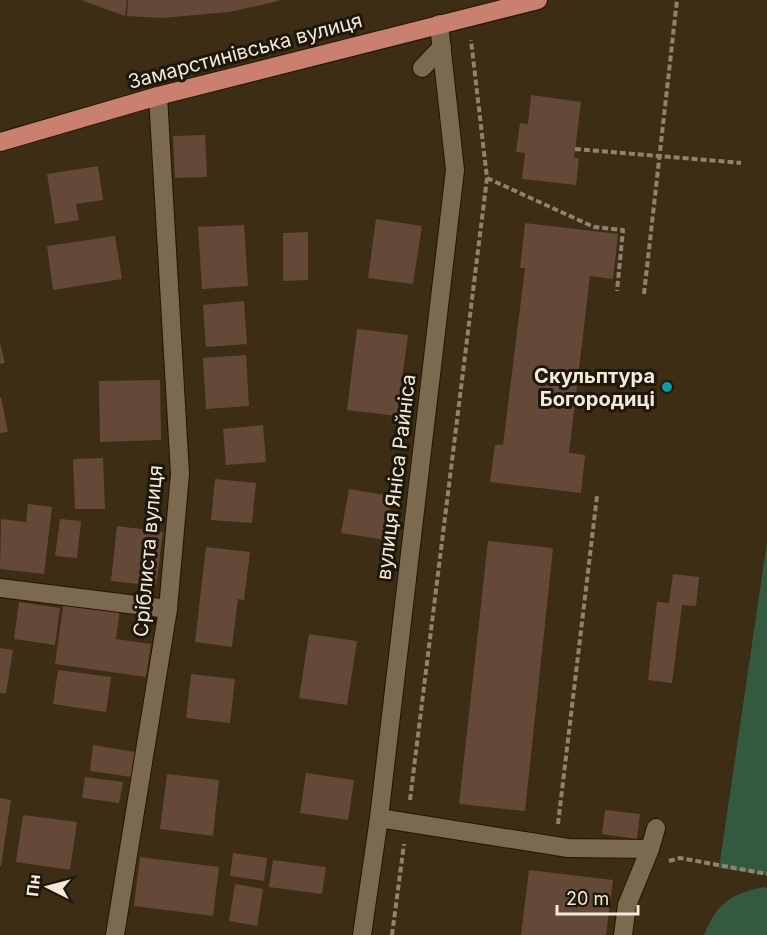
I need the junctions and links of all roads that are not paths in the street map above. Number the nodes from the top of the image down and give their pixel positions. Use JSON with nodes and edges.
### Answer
{"nodes":[{"id":1,"x":538,"y":0,"type":"edge"},
{"id":2,"x":439,"y":24,"type":"junction"},
{"id":3,"x":442,"y":47,"type":"junction"},
{"id":4,"x":422,"y":68,"type":"dead end"},
{"id":5,"x":158,"y":96,"type":"junction"},
{"id":6,"x":0,"y":142,"type":"edge"},
{"id":7,"x":0,"y":588,"type":"edge"},
{"id":8,"x":168,"y":609,"type":"junction"},
{"id":9,"x":379,"y":818,"type":"junction"},
{"id":10,"x":656,"y":828,"type":"dead end"},
{"id":11,"x":650,"y":849,"type":"junction"},
{"id":12,"x":115,"y":935,"type":"edge"},
{"id":13,"x":362,"y":935,"type":"edge"},
{"id":14,"x":623,"y":935,"type":"edge"}],
"edges":[{"from":1,"to":2,"type":"main road","name":"Замарстинівська вулиця"},
{"from":2,"to":3,"type":"street","name":"вулиця Яніса Райніса"},
{"from":2,"to":5,"type":"main road","name":"Замарстинівська вулиця"},
{"from":3,"to":4,"type":"street"},
{"from":3,"to":9,"type":"street","name":"вулиця Яніса Райніса"},
{"from":5,"to":6,"type":"main road","name":"Замарстинівська вулиця"},
{"from":5,"to":8,"type":"street","name":"Сріблиста вулиця"},
{"from":7,"to":8,"type":"street"},
{"from":8,"to":12,"type":"street","name":"Сріблиста вулиця"},
{"from":9,"to":11,"type":"street"},
{"from":9,"to":13,"type":"street","name":"вулиця Яніса Райніса"},
{"from":10,"to":11,"type":"street"},
{"from":11,"to":14,"type":"street"}]}
